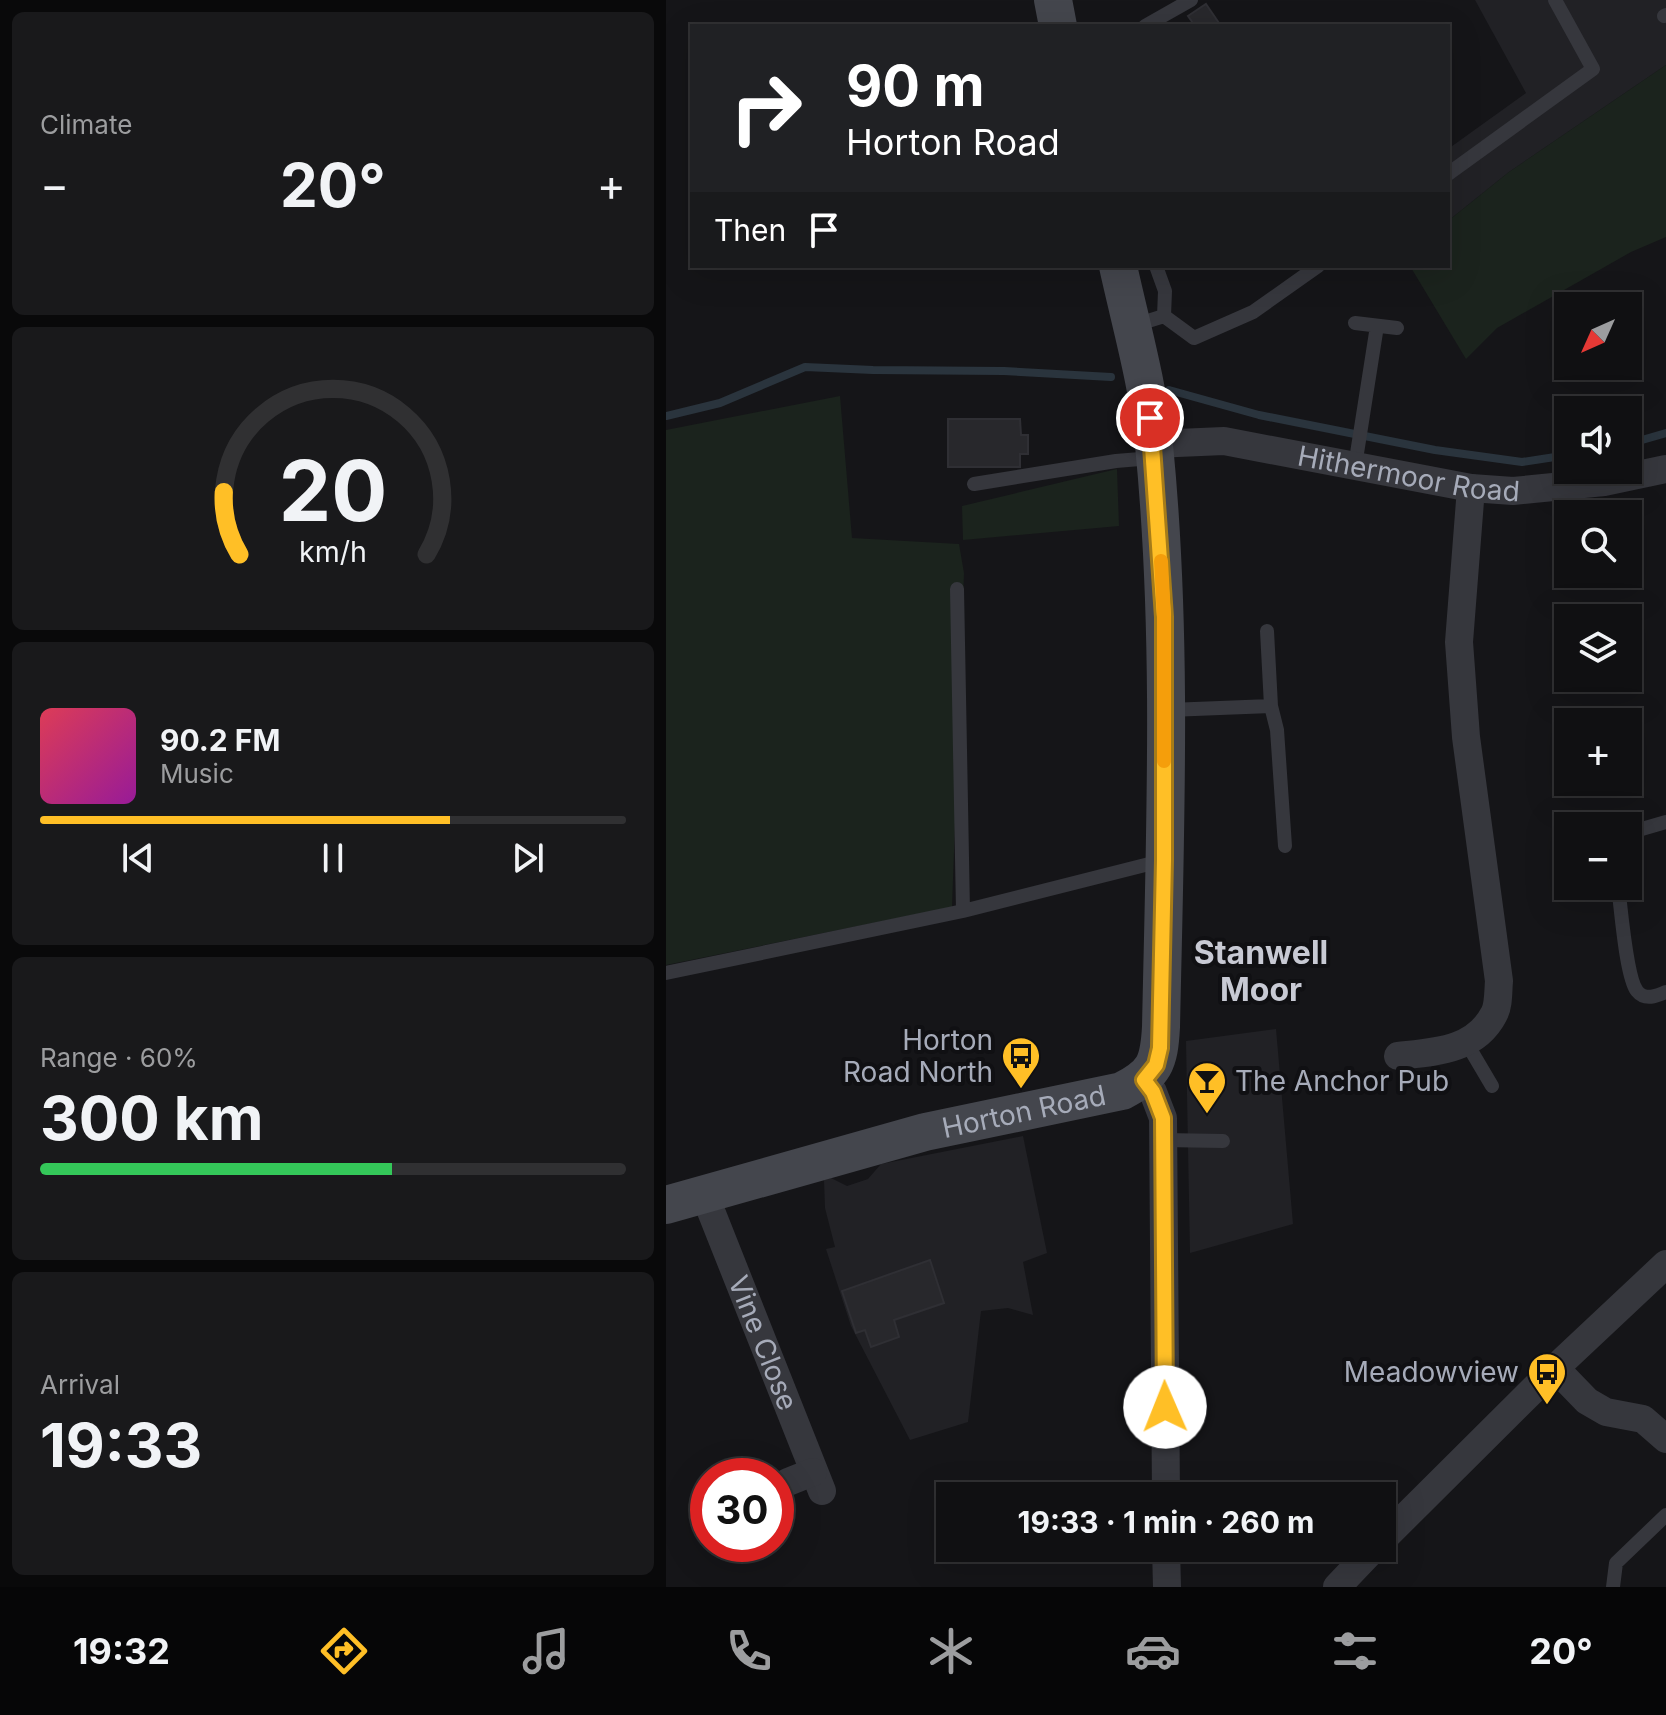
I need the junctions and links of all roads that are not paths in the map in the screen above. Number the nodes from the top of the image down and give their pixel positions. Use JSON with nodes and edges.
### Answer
{"nodes":[{"id":1,"x":1053,"y":0,"type":"edge"},
{"id":2,"x":1191,"y":0,"type":"edge"},
{"id":3,"x":1555,"y":0,"type":"edge"},
{"id":4,"x":1058,"y":24,"type":"edge"},
{"id":5,"x":1149,"y":24,"type":"edge"},
{"id":6,"x":1450,"y":173,"type":"edge"},
{"id":7,"x":1119,"y":268,"type":"edge"},
{"id":8,"x":1157,"y":268,"type":"edge"},
{"id":9,"x":1315,"y":268,"type":"edge"},
{"id":10,"x":1148,"y":321,"type":"junction"},
{"id":11,"x":1355,"y":323,"type":"dead end"},
{"id":12,"x":1377,"y":326,"type":"junction"},
{"id":13,"x":1397,"y":328,"type":"dead end"},
{"id":14,"x":1154,"y":451,"type":"junction"},
{"id":15,"x":1357,"y":459,"type":"junction"},
{"id":16,"x":1666,"y":469,"type":"edge"},
{"id":17,"x":974,"y":484,"type":"dead end"},
{"id":18,"x":1471,"y":488,"type":"junction"},
{"id":19,"x":957,"y":589,"type":"dead end"},
{"id":20,"x":1267,"y":631,"type":"dead end"},
{"id":21,"x":1271,"y":706,"type":"junction"},
{"id":22,"x":1164,"y":710,"type":"junction"},
{"id":23,"x":1666,"y":822,"type":"edge"},
{"id":24,"x":1642,"y":829,"type":"edge"},
{"id":25,"x":1285,"y":846,"type":"dead end"},
{"id":26,"x":1164,"y":860,"type":"junction"},
{"id":27,"x":1620,"y":900,"type":"edge"},
{"id":28,"x":963,"y":911,"type":"junction"},
{"id":29,"x":666,"y":973,"type":"edge"},
{"id":30,"x":1666,"y":992,"type":"edge"},
{"id":31,"x":1466,"y":1042,"type":"junction"},
{"id":32,"x":1398,"y":1056,"type":"dead end"},
{"id":33,"x":1144,"y":1080,"type":"junction"},
{"id":34,"x":1492,"y":1086,"type":"dead end"},
{"id":35,"x":1163,"y":1140,"type":"junction"},
{"id":36,"x":1223,"y":1141,"type":"dead end"},
{"id":37,"x":705,"y":1196,"type":"junction"},
{"id":38,"x":666,"y":1205,"type":"edge"},
{"id":39,"x":1666,"y":1264,"type":"edge"},
{"id":40,"x":1555,"y":1368,"type":"junction"},
{"id":41,"x":1666,"y":1439,"type":"edge"},
{"id":42,"x":808,"y":1482,"type":"dead end"},
{"id":43,"x":1166,"y":1482,"type":"edge"},
{"id":44,"x":1666,"y":1515,"type":"edge"},
{"id":45,"x":1396,"y":1526,"type":"edge"},
{"id":46,"x":1166,"y":1562,"type":"edge"},
{"id":47,"x":1361,"y":1562,"type":"edge"},
{"id":48,"x":1167,"y":1587,"type":"edge"},
{"id":49,"x":1337,"y":1587,"type":"edge"},
{"id":50,"x":1613,"y":1587,"type":"edge"}],
"edges":[{"from":1,"to":4,"type":"street"},
{"from":2,"to":5,"type":"lane"},
{"from":3,"to":6,"type":"lane"},
{"from":7,"to":10,"type":"street","name":"Horton Road"},
{"from":8,"to":10,"type":"lane"},
{"from":9,"to":10,"type":"lane"},
{"from":10,"to":14,"type":"street","name":"Horton Road"},
{"from":11,"to":12,"type":"lane"},
{"from":12,"to":13,"type":"lane"},
{"from":12,"to":15,"type":"lane"},
{"from":14,"to":15,"type":"street","name":"Hithermoor Road"},
{"from":14,"to":17,"type":"lane"},
{"from":14,"to":22,"type":"street","name":"Horton Road"},
{"from":15,"to":18,"type":"street","name":"Hithermoor Road"},
{"from":16,"to":18,"type":"street","name":"Hithermoor Road"},
{"from":18,"to":31,"type":"street"},
{"from":19,"to":28,"type":"lane"},
{"from":20,"to":21,"type":"lane"},
{"from":21,"to":22,"type":"lane"},
{"from":21,"to":25,"type":"lane"},
{"from":22,"to":26,"type":"street","name":"Horton Road"},
{"from":23,"to":24,"type":"lane"},
{"from":26,"to":28,"type":"lane"},
{"from":26,"to":33,"type":"street","name":"Horton Road"},
{"from":27,"to":30,"type":"lane"},
{"from":28,"to":29,"type":"lane"},
{"from":31,"to":32,"type":"street"},
{"from":31,"to":34,"type":"lane"},
{"from":33,"to":35,"type":"street"},
{"from":33,"to":37,"type":"street","name":"Horton Road"},
{"from":35,"to":36,"type":"lane"},
{"from":35,"to":43,"type":"street"},
{"from":37,"to":38,"type":"street","name":"Horton Road"},
{"from":37,"to":42,"type":"street","name":"Vine Close"},
{"from":39,"to":40,"type":"street"},
{"from":40,"to":41,"type":"street"},
{"from":40,"to":45,"type":"street"},
{"from":44,"to":50,"type":"lane"},
{"from":46,"to":48,"type":"street"},
{"from":47,"to":49,"type":"street"}]}
